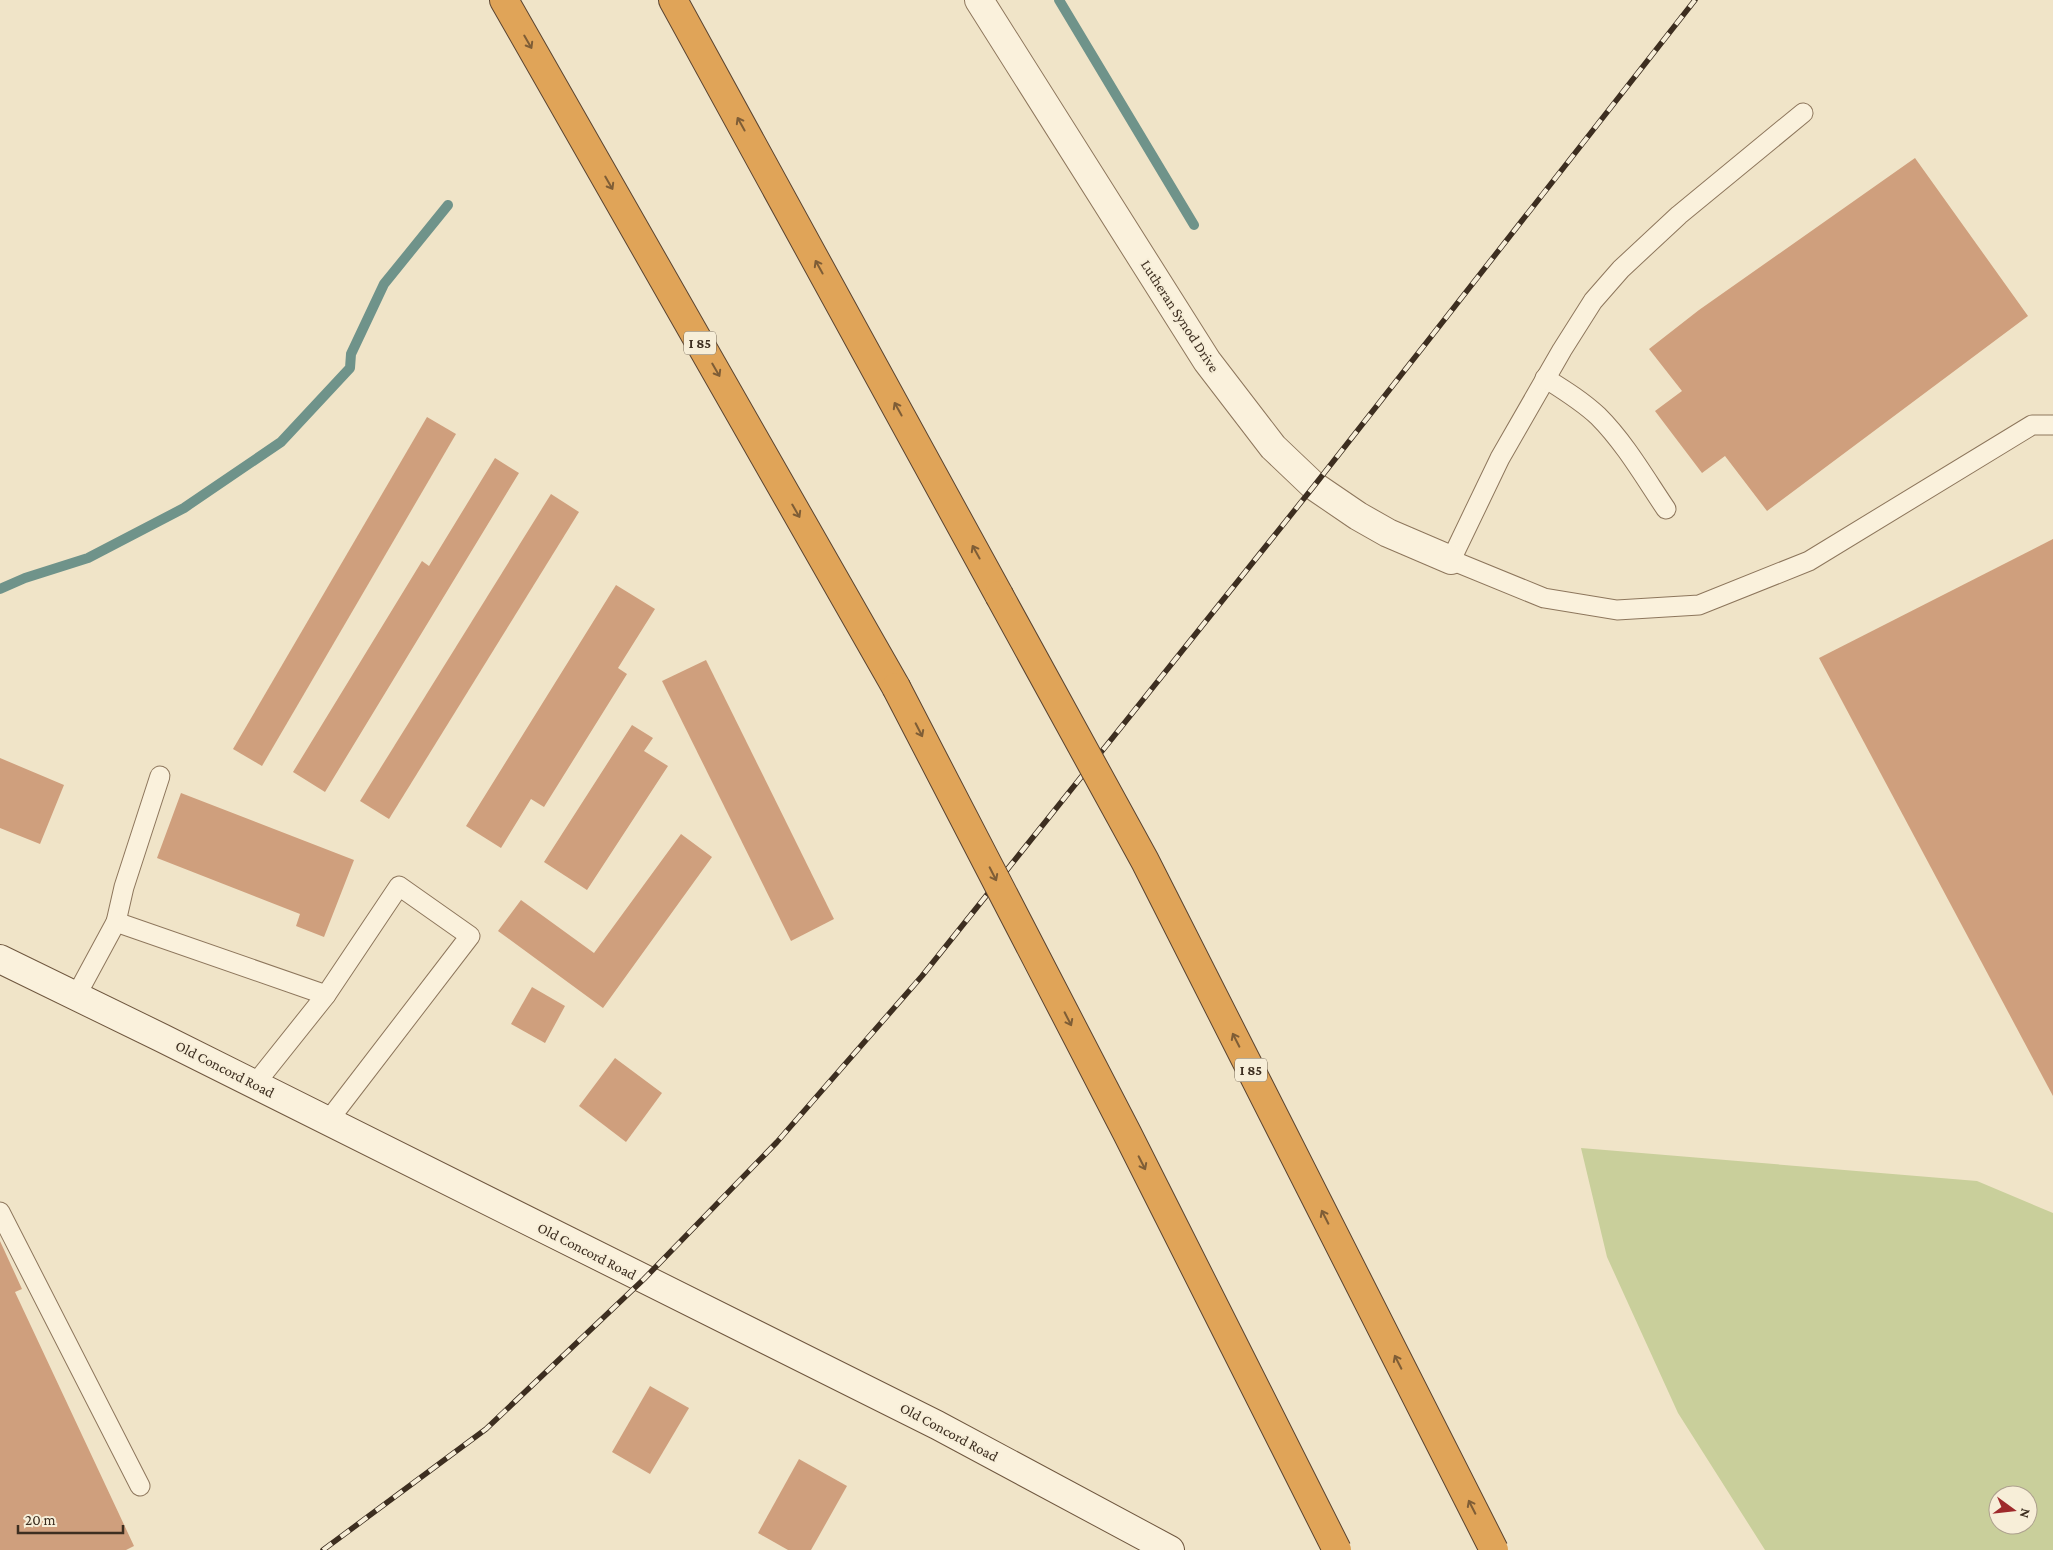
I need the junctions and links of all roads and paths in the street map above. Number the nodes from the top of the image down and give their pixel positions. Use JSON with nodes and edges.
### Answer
{"nodes":[{"id":1,"x":504,"y":0,"type":"edge"},
{"id":2,"x":673,"y":0,"type":"edge"},
{"id":3,"x":979,"y":0,"type":"edge"},
{"id":4,"x":1803,"y":113,"type":"dead end"},
{"id":5,"x":1545,"y":378,"type":"junction"},
{"id":6,"x":2053,"y":425,"type":"edge"},
{"id":7,"x":1666,"y":509,"type":"dead end"},
{"id":8,"x":1451,"y":560,"type":"junction"},
{"id":9,"x":160,"y":776,"type":"dead end"},
{"id":10,"x":116,"y":922,"type":"junction"},
{"id":11,"x":0,"y":959,"type":"edge"},
{"id":12,"x":326,"y":995,"type":"junction"},
{"id":13,"x":76,"y":996,"type":"junction"},
{"id":14,"x":255,"y":1084,"type":"junction"},
{"id":15,"x":328,"y":1121,"type":"junction"},
{"id":16,"x":0,"y":1212,"type":"edge"},
{"id":17,"x":140,"y":1486,"type":"dead end"},
{"id":18,"x":1170,"y":1550,"type":"edge"},
{"id":19,"x":1337,"y":1550,"type":"edge"},
{"id":20,"x":1494,"y":1550,"type":"edge"}],
"edges":[{"from":1,"to":19,"type":"highway","number":"I 85","one_way":true,"bridge":true},
{"from":20,"to":2,"type":"highway","number":"I 85","one_way":true,"bridge":true},
{"from":3,"to":8,"type":"main road","name":"Lutheran Synod Drive"},
{"from":4,"to":5,"type":"lane"},
{"from":5,"to":7,"type":"lane"},
{"from":5,"to":8,"type":"lane"},
{"from":6,"to":8,"type":"lane"},
{"from":9,"to":10,"type":"lane"},
{"from":10,"to":12,"type":"lane"},
{"from":10,"to":13,"type":"lane"},
{"from":11,"to":13,"type":"main road","name":"Old Concord Road"},
{"from":12,"to":14,"type":"lane"},
{"from":12,"to":15,"type":"lane"},
{"from":13,"to":14,"type":"main road","name":"Old Concord Road"},
{"from":14,"to":15,"type":"main road","name":"Old Concord Road"},
{"from":15,"to":18,"type":"main road","name":"Old Concord Road"},
{"from":16,"to":17,"type":"lane"}]}
